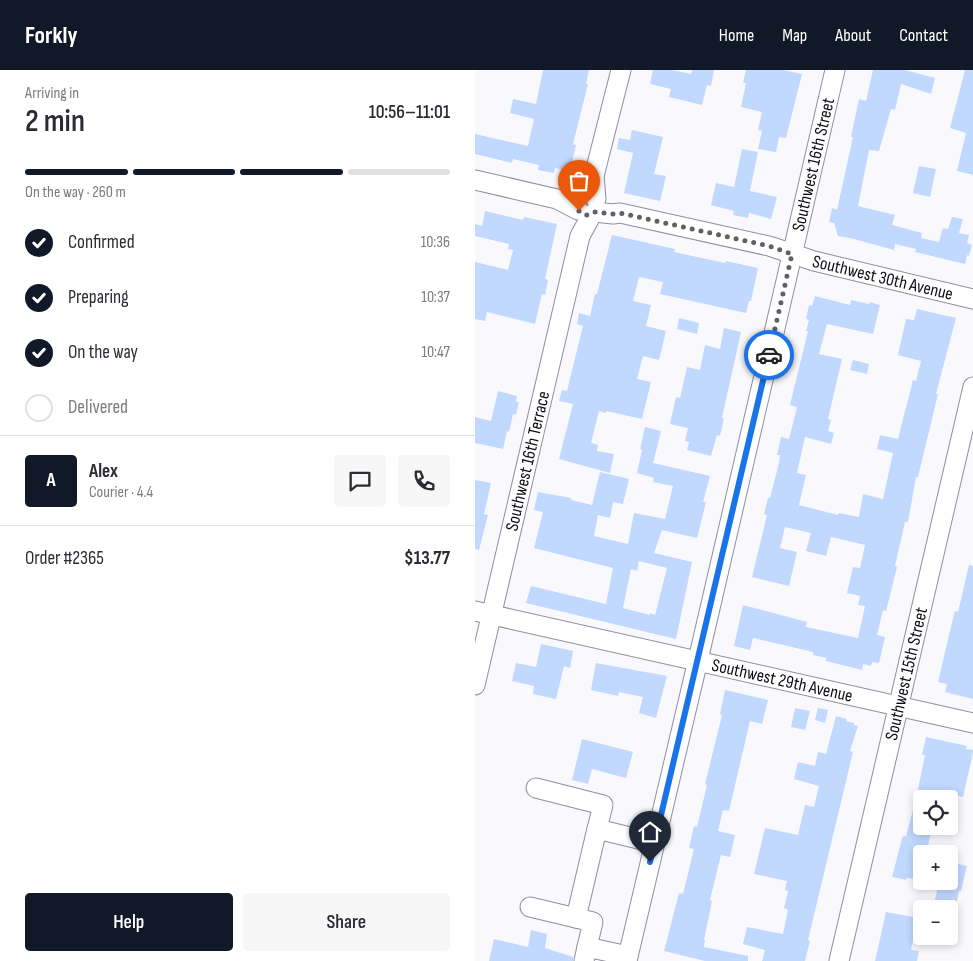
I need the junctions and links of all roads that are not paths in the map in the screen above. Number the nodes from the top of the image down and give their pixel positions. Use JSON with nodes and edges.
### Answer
{"nodes":[{"id":1,"x":621,"y":70,"type":"edge"},
{"id":2,"x":835,"y":70,"type":"edge"},
{"id":3,"x":475,"y":180,"type":"edge"},
{"id":4,"x":587,"y":205,"type":"junction"},
{"id":5,"x":792,"y":254,"type":"junction"},
{"id":6,"x":973,"y":299,"type":"edge"},
{"id":7,"x":973,"y":387,"type":"edge"},
{"id":8,"x":483,"y":613,"type":"edge"},
{"id":9,"x":698,"y":660,"type":"junction"},
{"id":10,"x":475,"y":685,"type":"edge"},
{"id":11,"x":899,"y":706,"type":"junction"},
{"id":12,"x":973,"y":723,"type":"edge"},
{"id":13,"x":536,"y":788,"type":"dead end"},
{"id":14,"x":597,"y":829,"type":"junction"},
{"id":15,"x":655,"y":843,"type":"junction"},
{"id":16,"x":530,"y":907,"type":"dead end"},
{"id":17,"x":576,"y":918,"type":"junction"},
{"id":18,"x":585,"y":954,"type":"edge"},
{"id":19,"x":606,"y":956,"type":"edge"},
{"id":20,"x":627,"y":958,"type":"edge"},
{"id":21,"x":839,"y":961,"type":"edge"}],
"edges":[{"from":1,"to":4,"type":"street","name":"Southwest 16th Terrace"},
{"from":2,"to":5,"type":"street","name":"Southwest 16th Street"},
{"from":3,"to":4,"type":"street"},
{"from":4,"to":5,"type":"street","name":"Southwest 30th Avenue"},
{"from":4,"to":8,"type":"street","name":"Southwest 16th Terrace"},
{"from":5,"to":6,"type":"street","name":"Southwest 30th Avenue"},
{"from":5,"to":9,"type":"street","name":"Southwest 16th Street"},
{"from":7,"to":11,"type":"street","name":"Southwest 15th Street"},
{"from":8,"to":9,"type":"street","name":"Southwest 29th Avenue"},
{"from":8,"to":10,"type":"street","name":"Southwest 16th Terrace"},
{"from":9,"to":11,"type":"street","name":"Southwest 29th Avenue"},
{"from":9,"to":15,"type":"street","name":"Southwest 16th Street"},
{"from":11,"to":12,"type":"street","name":"Southwest 29th Avenue"},
{"from":11,"to":21,"type":"street","name":"Southwest 15th Street"},
{"from":13,"to":14,"type":"street"},
{"from":14,"to":15,"type":"street"},
{"from":14,"to":17,"type":"street"},
{"from":15,"to":20,"type":"street","name":"Southwest 16th Street"},
{"from":16,"to":17,"type":"street"},
{"from":17,"to":18,"type":"street"},
{"from":18,"to":19,"type":"street"},
{"from":19,"to":20,"type":"street"}]}
